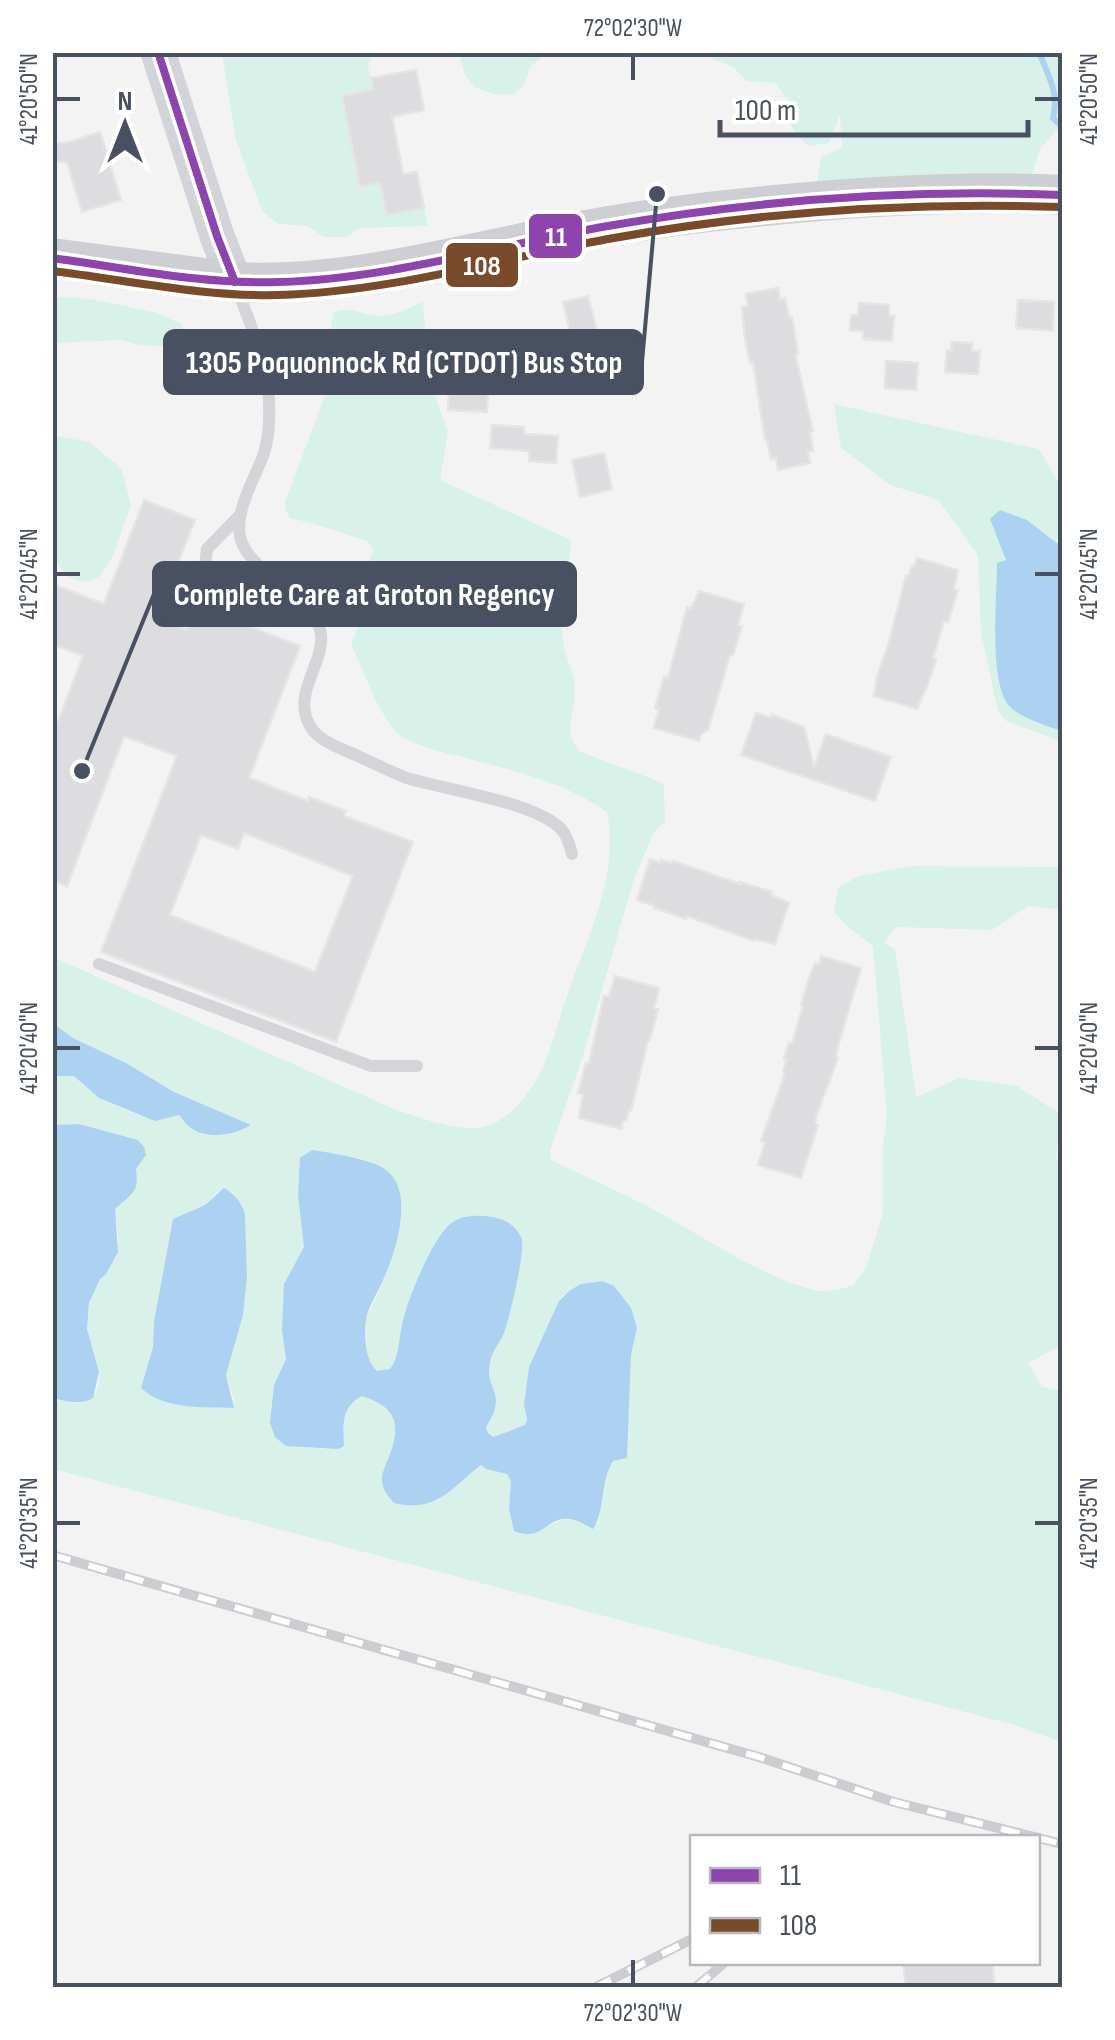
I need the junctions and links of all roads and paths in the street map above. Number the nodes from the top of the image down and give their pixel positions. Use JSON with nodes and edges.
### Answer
{"nodes":[{"id":1,"x":158,"y":52,"type":"edge"},
{"id":2,"x":1062,"y":195,"type":"edge"},
{"id":3,"x":52,"y":258,"type":"edge"},
{"id":4,"x":235,"y":282,"type":"junction"},
{"id":5,"x":240,"y":514,"type":"junction"},
{"id":6,"x":279,"y":584,"type":"junction"},
{"id":7,"x":572,"y":854,"type":"dead end"},
{"id":8,"x":99,"y":964,"type":"dead end"},
{"id":9,"x":417,"y":1066,"type":"dead end"}],
"edges":[{"from":1,"to":4,"type":"street"},
{"from":2,"to":4,"type":"main road"},
{"from":3,"to":4,"type":"main road"},
{"from":4,"to":5,"type":"lane"},
{"from":5,"to":6,"type":"lane"},
{"from":5,"to":6,"type":"lane"},
{"from":6,"to":7,"type":"lane"},
{"from":8,"to":9,"type":"lane"}]}
